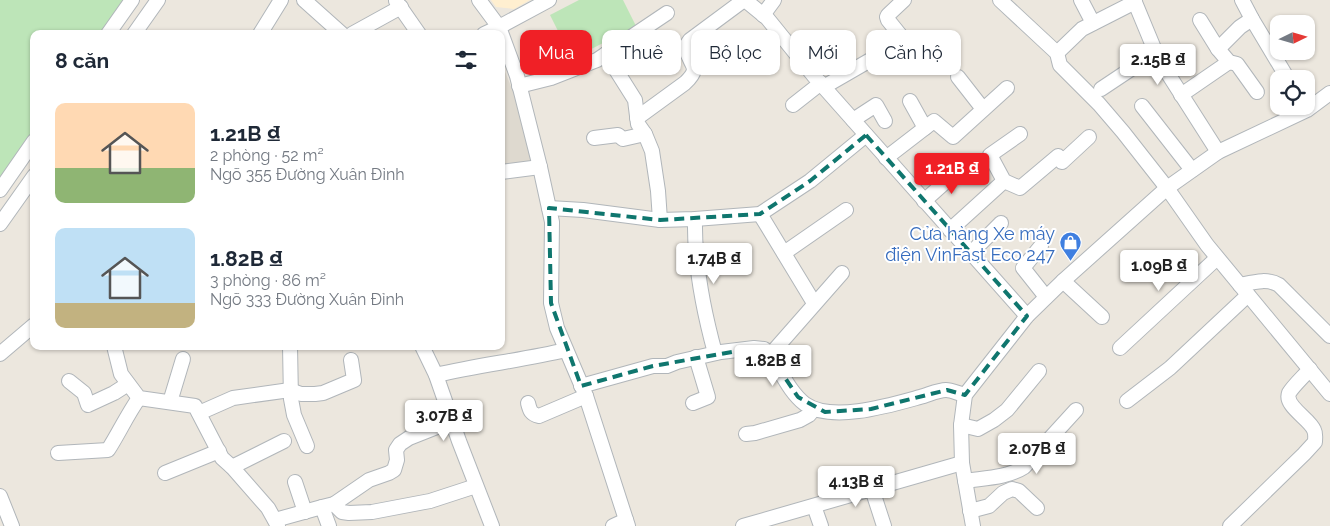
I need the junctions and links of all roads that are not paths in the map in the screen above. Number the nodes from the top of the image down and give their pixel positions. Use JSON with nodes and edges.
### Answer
{"nodes":[{"id":1,"x":132,"y":0,"type":"edge"},
{"id":2,"x":158,"y":0,"type":"edge"},
{"id":3,"x":281,"y":0,"type":"edge"},
{"id":4,"x":304,"y":0,"type":"edge"},
{"id":5,"x":479,"y":0,"type":"edge"},
{"id":6,"x":548,"y":0,"type":"edge"},
{"id":7,"x":745,"y":0,"type":"edge"},
{"id":8,"x":774,"y":0,"type":"edge"},
{"id":9,"x":904,"y":0,"type":"edge"},
{"id":10,"x":1000,"y":0,"type":"edge"},
{"id":11,"x":1081,"y":0,"type":"edge"},
{"id":12,"x":1242,"y":0,"type":"edge"},
{"id":13,"x":1135,"y":1,"type":"edge"},
{"id":14,"x":398,"y":4,"type":"edge"},
{"id":15,"x":667,"y":12,"type":"dead end"},
{"id":16,"x":763,"y":15,"type":"junction"},
{"id":17,"x":1252,"y":19,"type":"junction"},
{"id":18,"x":1200,"y":20,"type":"dead end"},
{"id":19,"x":1093,"y":23,"type":"junction"},
{"id":20,"x":499,"y":27,"type":"junction"},
{"id":21,"x":111,"y":30,"type":"edge"},
{"id":22,"x":138,"y":30,"type":"edge"},
{"id":23,"x":262,"y":30,"type":"edge"},
{"id":24,"x":338,"y":30,"type":"edge"},
{"id":25,"x":358,"y":30,"type":"edge"},
{"id":26,"x":416,"y":30,"type":"edge"},
{"id":27,"x":493,"y":30,"type":"edge"},
{"id":28,"x":500,"y":30,"type":"edge"},
{"id":29,"x":641,"y":30,"type":"edge"},
{"id":30,"x":897,"y":30,"type":"edge"},
{"id":31,"x":505,"y":43,"type":"edge"},
{"id":32,"x":1218,"y":49,"type":"junction"},
{"id":33,"x":1057,"y":53,"type":"junction"},
{"id":34,"x":1156,"y":53,"type":"junction"},
{"id":35,"x":602,"y":57,"type":"edge"},
{"id":36,"x":1229,"y":62,"type":"junction"},
{"id":37,"x":866,"y":63,"type":"edge"},
{"id":38,"x":1283,"y":70,"type":"edge"},
{"id":39,"x":619,"y":75,"type":"edge"},
{"id":40,"x":958,"y":77,"type":"dead end"},
{"id":41,"x":822,"y":85,"type":"junction"},
{"id":42,"x":519,"y":86,"type":"junction"},
{"id":43,"x":1007,"y":88,"type":"dead end"},
{"id":44,"x":1100,"y":89,"type":"dead end"},
{"id":45,"x":1257,"y":92,"type":"dead end"},
{"id":46,"x":1330,"y":93,"type":"edge"},
{"id":47,"x":1181,"y":94,"type":"junction"},
{"id":48,"x":910,"y":101,"type":"dead end"},
{"id":49,"x":1315,"y":102,"type":"edge"},
{"id":50,"x":793,"y":105,"type":"dead end"},
{"id":51,"x":1142,"y":106,"type":"dead end"},
{"id":52,"x":983,"y":109,"type":"junction"},
{"id":53,"x":1292,"y":115,"type":"edge"},
{"id":54,"x":637,"y":118,"type":"junction"},
{"id":55,"x":853,"y":120,"type":"junction"},
{"id":56,"x":885,"y":121,"type":"dead end"},
{"id":57,"x":924,"y":128,"type":"junction"},
{"id":58,"x":645,"y":134,"type":"junction"},
{"id":59,"x":1020,"y":134,"type":"dead end"},
{"id":60,"x":866,"y":135,"type":"junction"},
{"id":61,"x":1089,"y":137,"type":"dead end"},
{"id":62,"x":594,"y":138,"type":"dead end"},
{"id":63,"x":30,"y":147,"type":"edge"},
{"id":64,"x":1218,"y":152,"type":"junction"},
{"id":65,"x":886,"y":158,"type":"junction"},
{"id":66,"x":540,"y":167,"type":"junction"},
{"id":67,"x":961,"y":168,"type":"dead end"},
{"id":68,"x":1192,"y":170,"type":"junction"},
{"id":69,"x":505,"y":171,"type":"edge"},
{"id":70,"x":1004,"y":181,"type":"junction"},
{"id":71,"x":30,"y":184,"type":"edge"},
{"id":72,"x":1167,"y":188,"type":"junction"},
{"id":73,"x":0,"y":190,"type":"edge"},
{"id":74,"x":924,"y":201,"type":"junction"},
{"id":75,"x":549,"y":208,"type":"junction"},
{"id":76,"x":846,"y":210,"type":"dead end"},
{"id":77,"x":760,"y":214,"type":"junction"},
{"id":78,"x":695,"y":219,"type":"junction"},
{"id":79,"x":660,"y":220,"type":"junction"},
{"id":80,"x":1001,"y":223,"type":"dead end"},
{"id":81,"x":0,"y":224,"type":"edge"},
{"id":82,"x":950,"y":230,"type":"junction"},
{"id":83,"x":1041,"y":246,"type":"dead end"},
{"id":84,"x":784,"y":253,"type":"junction"},
{"id":85,"x":971,"y":253,"type":"junction"},
{"id":86,"x":1217,"y":258,"type":"junction"},
{"id":87,"x":842,"y":273,"type":"dead end"},
{"id":88,"x":1063,"y":281,"type":"junction"},
{"id":89,"x":1244,"y":290,"type":"junction"},
{"id":90,"x":1046,"y":297,"type":"junction"},
{"id":91,"x":814,"y":303,"type":"junction"},
{"id":92,"x":1027,"y":316,"type":"junction"},
{"id":93,"x":1102,"y":317,"type":"dead end"},
{"id":94,"x":30,"y":328,"type":"edge"},
{"id":95,"x":1330,"y":336,"type":"edge"},
{"id":96,"x":1120,"y":348,"type":"dead end"},
{"id":97,"x":115,"y":350,"type":"edge"},
{"id":98,"x":290,"y":350,"type":"edge"},
{"id":99,"x":424,"y":350,"type":"edge"},
{"id":100,"x":566,"y":350,"type":"junction"},
{"id":101,"x":715,"y":353,"type":"junction"},
{"id":102,"x":0,"y":354,"type":"edge"},
{"id":103,"x":770,"y":355,"type":"junction"},
{"id":104,"x":696,"y":358,"type":"junction"},
{"id":105,"x":183,"y":359,"type":"dead end"},
{"id":106,"x":351,"y":360,"type":"dead end"},
{"id":107,"x":1310,"y":369,"type":"junction"},
{"id":108,"x":1039,"y":371,"type":"dead end"},
{"id":109,"x":436,"y":375,"type":"junction"},
{"id":110,"x":69,"y":381,"type":"dead end"},
{"id":111,"x":128,"y":384,"type":"junction"},
{"id":112,"x":290,"y":390,"type":"junction"},
{"id":113,"x":584,"y":391,"type":"junction"},
{"id":114,"x":1330,"y":394,"type":"edge"},
{"id":115,"x":965,"y":395,"type":"junction"},
{"id":116,"x":139,"y":398,"type":"junction"},
{"id":117,"x":1127,"y":401,"type":"dead end"},
{"id":118,"x":170,"y":402,"type":"junction"},
{"id":119,"x":528,"y":403,"type":"dead end"},
{"id":120,"x":693,"y":403,"type":"dead end"},
{"id":121,"x":814,"y":409,"type":"junction"},
{"id":122,"x":1076,"y":410,"type":"dead end"},
{"id":123,"x":199,"y":413,"type":"junction"},
{"id":124,"x":452,"y":421,"type":"junction"},
{"id":125,"x":961,"y":425,"type":"junction"},
{"id":126,"x":746,"y":434,"type":"dead end"},
{"id":127,"x":284,"y":441,"type":"dead end"},
{"id":128,"x":307,"y":446,"type":"dead end"},
{"id":129,"x":219,"y":452,"type":"junction"},
{"id":130,"x":58,"y":453,"type":"dead end"},
{"id":131,"x":962,"y":463,"type":"junction"},
{"id":132,"x":232,"y":467,"type":"junction"},
{"id":133,"x":165,"y":473,"type":"dead end"},
{"id":134,"x":295,"y":482,"type":"dead end"},
{"id":135,"x":965,"y":482,"type":"junction"},
{"id":136,"x":476,"y":486,"type":"junction"},
{"id":137,"x":872,"y":489,"type":"junction"},
{"id":138,"x":0,"y":496,"type":"edge"},
{"id":139,"x":328,"y":505,"type":"junction"},
{"id":140,"x":814,"y":506,"type":"junction"},
{"id":141,"x":1037,"y":508,"type":"dead end"},
{"id":142,"x":305,"y":512,"type":"junction"},
{"id":143,"x":972,"y":522,"type":"edge"},
{"id":144,"x":277,"y":523,"type":"edge"},
{"id":145,"x":622,"y":524,"type":"edge"},
{"id":146,"x":12,"y":526,"type":"edge"},
{"id":147,"x":329,"y":526,"type":"edge"},
{"id":148,"x":492,"y":526,"type":"edge"},
{"id":149,"x":743,"y":526,"type":"edge"},
{"id":150,"x":821,"y":526,"type":"edge"},
{"id":151,"x":884,"y":526,"type":"edge"},
{"id":152,"x":1230,"y":526,"type":"edge"}],
"edges":[{"from":1,"to":21,"type":"street"},
{"from":2,"to":22,"type":"street"},
{"from":3,"to":23,"type":"street"},
{"from":4,"to":24,"type":"street"},
{"from":5,"to":20,"type":"street"},
{"from":6,"to":20,"type":"street"},
{"from":7,"to":16,"type":"street"},
{"from":7,"to":54,"type":"street"},
{"from":8,"to":16,"type":"street"},
{"from":9,"to":30,"type":"street"},
{"from":10,"to":33,"type":"street"},
{"from":11,"to":19,"type":"street"},
{"from":12,"to":17,"type":"street"},
{"from":13,"to":19,"type":"street"},
{"from":13,"to":34,"type":"street"},
{"from":14,"to":25,"type":"street"},
{"from":14,"to":26,"type":"street"},
{"from":15,"to":29,"type":"street"},
{"from":16,"to":41,"type":"street"},
{"from":17,"to":32,"type":"street"},
{"from":17,"to":38,"type":"street"},
{"from":18,"to":32,"type":"street"},
{"from":19,"to":33,"type":"street"},
{"from":20,"to":27,"type":"street"},
{"from":20,"to":28,"type":"street"},
{"from":31,"to":42,"type":"street"},
{"from":32,"to":36,"type":"street"},
{"from":33,"to":72,"type":"street"},
{"from":34,"to":44,"type":"street"},
{"from":34,"to":47,"type":"street"},
{"from":35,"to":42,"type":"street"},
{"from":36,"to":45,"type":"street"},
{"from":36,"to":47,"type":"street"},
{"from":37,"to":41,"type":"street"},
{"from":39,"to":54,"type":"street"},
{"from":40,"to":52,"type":"street"},
{"from":41,"to":50,"type":"street"},
{"from":41,"to":55,"type":"street"},
{"from":42,"to":66,"type":"street"},
{"from":43,"to":52,"type":"street"},
{"from":46,"to":49,"type":"street"},
{"from":47,"to":64,"type":"street"},
{"from":48,"to":57,"type":"street"},
{"from":51,"to":68,"type":"street"},
{"from":52,"to":57,"type":"street"},
{"from":53,"to":64,"type":"street"},
{"from":54,"to":58,"type":"street"},
{"from":55,"to":56,"type":"street"},
{"from":55,"to":60,"type":"street"},
{"from":57,"to":65,"type":"street"},
{"from":58,"to":62,"type":"street"},
{"from":58,"to":79,"type":"street"},
{"from":59,"to":70,"type":"street"},
{"from":60,"to":65,"type":"street"},
{"from":60,"to":77,"type":"street"},
{"from":61,"to":70,"type":"street"},
{"from":63,"to":73,"type":"street"},
{"from":64,"to":68,"type":"street"},
{"from":65,"to":74,"type":"street"},
{"from":66,"to":69,"type":"street"},
{"from":66,"to":75,"type":"street"},
{"from":67,"to":74,"type":"street"},
{"from":68,"to":72,"type":"street"},
{"from":70,"to":82,"type":"street"},
{"from":71,"to":81,"type":"street"},
{"from":72,"to":86,"type":"street"},
{"from":72,"to":88,"type":"street"},
{"from":74,"to":82,"type":"street"},
{"from":75,"to":79,"type":"street"},
{"from":75,"to":100,"type":"street"},
{"from":76,"to":84,"type":"street"},
{"from":77,"to":78,"type":"street"},
{"from":77,"to":84,"type":"street"},
{"from":78,"to":79,"type":"street"},
{"from":78,"to":101,"type":"street"},
{"from":80,"to":85,"type":"street"},
{"from":82,"to":85,"type":"street"},
{"from":83,"to":90,"type":"street"},
{"from":84,"to":91,"type":"street"},
{"from":85,"to":92,"type":"street"},
{"from":86,"to":89,"type":"street"},
{"from":86,"to":96,"type":"street"},
{"from":87,"to":91,"type":"street"},
{"from":88,"to":90,"type":"street"},
{"from":88,"to":93,"type":"street"},
{"from":89,"to":95,"type":"street"},
{"from":89,"to":107,"type":"street"},
{"from":89,"to":117,"type":"street"},
{"from":90,"to":92,"type":"street"},
{"from":91,"to":103,"type":"street"},
{"from":92,"to":115,"type":"street"},
{"from":94,"to":102,"type":"street"},
{"from":97,"to":111,"type":"street"},
{"from":98,"to":112,"type":"street"},
{"from":99,"to":109,"type":"street"},
{"from":100,"to":109,"type":"street"},
{"from":100,"to":113,"type":"street"},
{"from":101,"to":103,"type":"street"},
{"from":101,"to":104,"type":"street"},
{"from":103,"to":121,"type":"street"},
{"from":104,"to":113,"type":"street"},
{"from":104,"to":120,"type":"street"},
{"from":105,"to":118,"type":"street"},
{"from":106,"to":112,"type":"street"},
{"from":107,"to":114,"type":"street"},
{"from":107,"to":152,"type":"street"},
{"from":108,"to":125,"type":"street"},
{"from":109,"to":124,"type":"street"},
{"from":110,"to":111,"type":"street"},
{"from":111,"to":116,"type":"street"},
{"from":112,"to":123,"type":"street"},
{"from":112,"to":128,"type":"street"},
{"from":113,"to":119,"type":"street"},
{"from":113,"to":145,"type":"street"},
{"from":115,"to":121,"type":"street"},
{"from":115,"to":125,"type":"street"},
{"from":116,"to":118,"type":"street"},
{"from":116,"to":130,"type":"street"},
{"from":118,"to":123,"type":"street"},
{"from":121,"to":126,"type":"street"},
{"from":122,"to":135,"type":"street"},
{"from":123,"to":129,"type":"street"},
{"from":124,"to":136,"type":"street"},
{"from":124,"to":139,"type":"street"},
{"from":125,"to":131,"type":"street"},
{"from":127,"to":132,"type":"street"},
{"from":129,"to":132,"type":"street"},
{"from":129,"to":133,"type":"street"},
{"from":131,"to":135,"type":"street"},
{"from":131,"to":137,"type":"street"},
{"from":132,"to":144,"type":"street"},
{"from":134,"to":142,"type":"street"},
{"from":135,"to":143,"type":"street"},
{"from":136,"to":139,"type":"street"},
{"from":136,"to":148,"type":"street"},
{"from":137,"to":140,"type":"street"},
{"from":137,"to":151,"type":"street"},
{"from":138,"to":146,"type":"street"},
{"from":139,"to":142,"type":"street"},
{"from":139,"to":147,"type":"street"},
{"from":140,"to":149,"type":"street"},
{"from":140,"to":150,"type":"street"},
{"from":141,"to":143,"type":"street"},
{"from":142,"to":144,"type":"street"}]}
